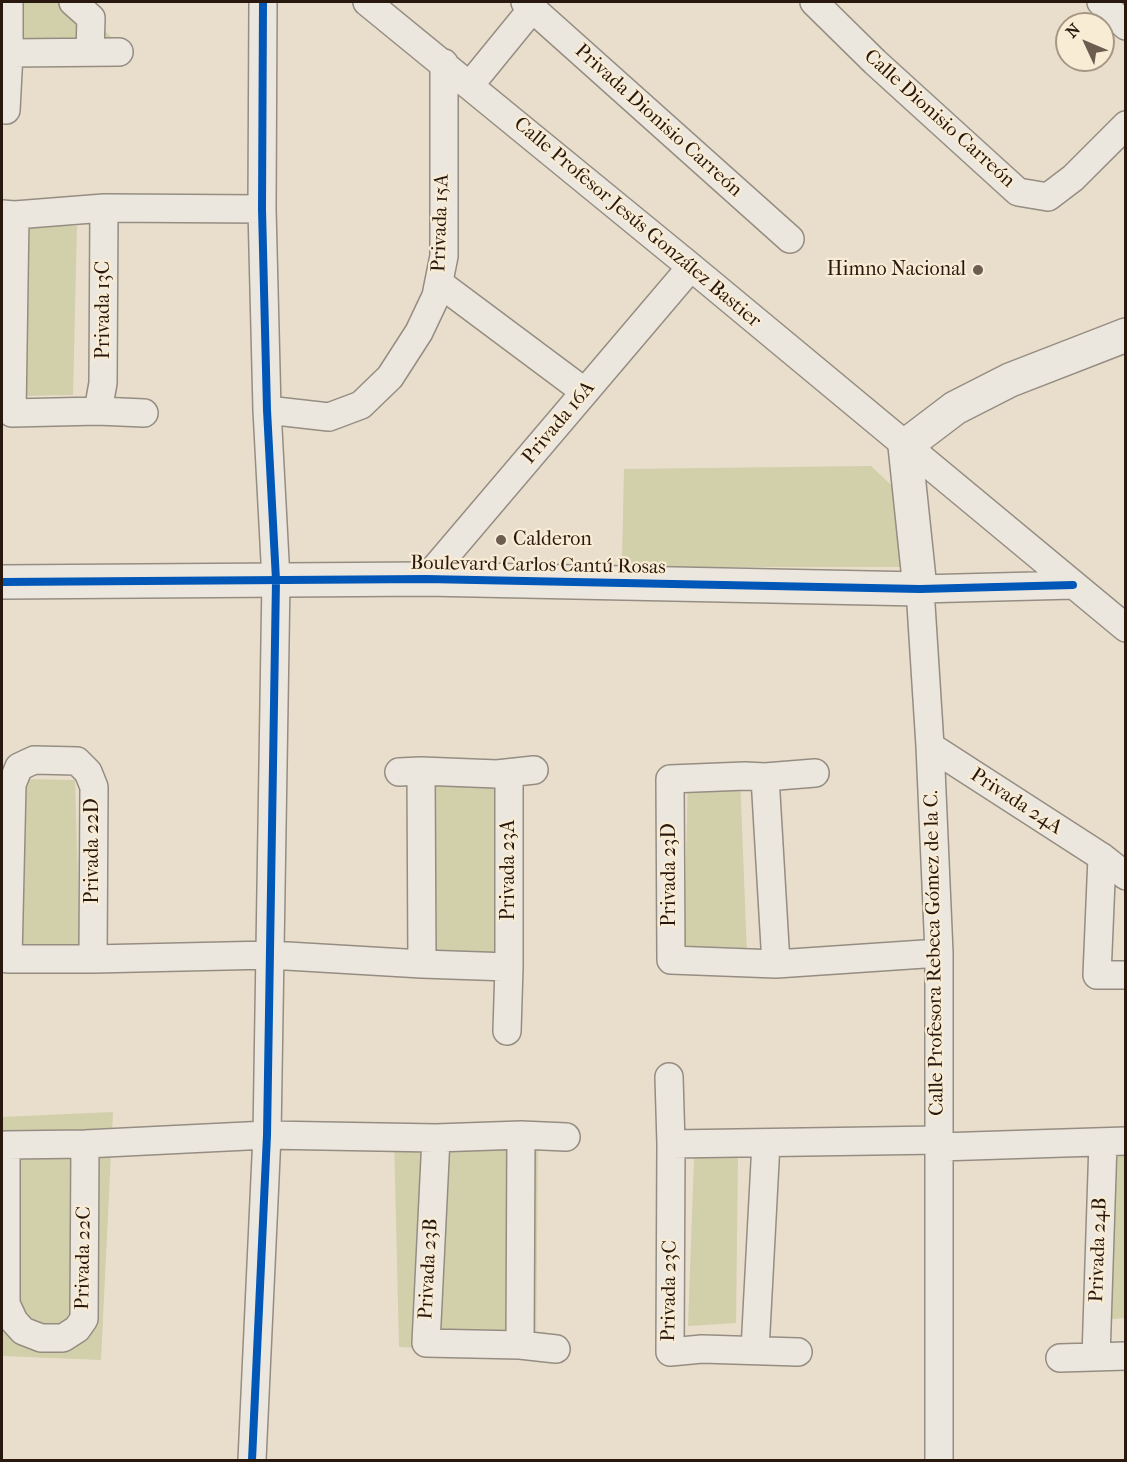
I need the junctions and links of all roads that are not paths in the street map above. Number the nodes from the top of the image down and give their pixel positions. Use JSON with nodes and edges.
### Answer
{"nodes":[{"id":1,"x":9,"y":2,"type":"edge"},
{"id":2,"x":73,"y":2,"type":"edge"},
{"id":3,"x":262,"y":2,"type":"edge"},
{"id":4,"x":367,"y":2,"type":"edge"},
{"id":5,"x":814,"y":2,"type":"edge"},
{"id":6,"x":1101,"y":2,"type":"edge"},
{"id":7,"x":529,"y":5,"type":"edge"},
{"id":8,"x":1125,"y":26,"type":"edge"},
{"id":9,"x":90,"y":51,"type":"junction"},
{"id":10,"x":119,"y":52,"type":"dead end"},
{"id":11,"x":9,"y":53,"type":"junction"},
{"id":12,"x":444,"y":63,"type":"junction"},
{"id":13,"x":470,"y":85,"type":"junction"},
{"id":14,"x":6,"y":110,"type":"dead end"},
{"id":15,"x":1125,"y":125,"type":"edge"},
{"id":16,"x":104,"y":208,"type":"junction"},
{"id":17,"x":262,"y":209,"type":"junction"},
{"id":18,"x":8,"y":214,"type":"edge"},
{"id":19,"x":790,"y":239,"type":"dead end"},
{"id":20,"x":691,"y":267,"type":"junction"},
{"id":21,"x":439,"y":283,"type":"junction"},
{"id":22,"x":1125,"y":335,"type":"edge"},
{"id":23,"x":585,"y":392,"type":"junction"},
{"id":24,"x":267,"y":410,"type":"junction"},
{"id":25,"x":98,"y":411,"type":"junction"},
{"id":26,"x":144,"y":413,"type":"dead end"},
{"id":27,"x":905,"y":446,"type":"junction"},
{"id":28,"x":426,"y":579,"type":"junction"},
{"id":29,"x":276,"y":580,"type":"junction"},
{"id":30,"x":2,"y":582,"type":"edge"},
{"id":31,"x":1074,"y":585,"type":"junction"},
{"id":32,"x":920,"y":589,"type":"junction"},
{"id":33,"x":1125,"y":628,"type":"edge"},
{"id":34,"x":930,"y":746,"type":"junction"},
{"id":35,"x":815,"y":773,"type":"dead end"},
{"id":36,"x":765,"y":777,"type":"junction"},
{"id":37,"x":1102,"y":857,"type":"junction"},
{"id":38,"x":1125,"y":876,"type":"edge"},
{"id":39,"x":939,"y":953,"type":"junction"},
{"id":40,"x":270,"y":955,"type":"junction"},
{"id":41,"x":93,"y":959,"type":"junction"},
{"id":42,"x":422,"y":964,"type":"junction"},
{"id":43,"x":776,"y":964,"type":"junction"},
{"id":44,"x":509,"y":968,"type":"junction"},
{"id":45,"x":1125,"y":975,"type":"edge"},
{"id":46,"x":507,"y":1031,"type":"dead end"},
{"id":47,"x":669,"y":1077,"type":"dead end"},
{"id":48,"x":267,"y":1135,"type":"junction"},
{"id":49,"x":521,"y":1135,"type":"junction"},
{"id":50,"x":566,"y":1137,"type":"dead end"},
{"id":51,"x":436,"y":1138,"type":"junction"},
{"id":52,"x":1114,"y":1142,"type":"edge"},
{"id":53,"x":766,"y":1143,"type":"junction"},
{"id":54,"x":86,"y":1144,"type":"junction"},
{"id":55,"x":671,"y":1144,"type":"junction"},
{"id":56,"x":939,"y":1144,"type":"junction"},
{"id":57,"x":520,"y":1345,"type":"junction"},
{"id":58,"x":556,"y":1349,"type":"dead end"},
{"id":59,"x":755,"y":1350,"type":"junction"},
{"id":60,"x":798,"y":1352,"type":"dead end"},
{"id":61,"x":1125,"y":1356,"type":"edge"},
{"id":62,"x":1060,"y":1358,"type":"dead end"},
{"id":63,"x":1096,"y":1358,"type":"junction"},
{"id":64,"x":252,"y":1461,"type":"edge"},
{"id":65,"x":939,"y":1461,"type":"edge"}],
"edges":[{"from":1,"to":11,"type":"street"},
{"from":2,"to":9,"type":"street"},
{"from":3,"to":17,"type":"street"},
{"from":4,"to":12,"type":"street","name":"Calle Profesor Jesús González Bastier"},
{"from":5,"to":15,"type":"street","name":"Calle Dionisio Carreón"},
{"from":6,"to":8,"type":"street"},
{"from":7,"to":13,"type":"street"},
{"from":7,"to":19,"type":"street","name":"Privada Dionisio Carreón"},
{"from":9,"to":10,"type":"street"},
{"from":9,"to":11,"type":"street"},
{"from":11,"to":14,"type":"street"},
{"from":12,"to":13,"type":"street","name":"Calle Profesor Jesús González Bastier"},
{"from":12,"to":21,"type":"street","name":"Privada 15A"},
{"from":13,"to":20,"type":"street","name":"Calle Profesor Jesús González Bastier"},
{"from":16,"to":17,"type":"street"},
{"from":16,"to":18,"type":"street"},
{"from":16,"to":25,"type":"street","name":"Privada 13C"},
{"from":17,"to":24,"type":"street"},
{"from":18,"to":25,"type":"street"},
{"from":20,"to":23,"type":"street","name":"Privada 16A"},
{"from":20,"to":27,"type":"street","name":"Calle Profesor Jesús González Bastier"},
{"from":21,"to":23,"type":"street"},
{"from":21,"to":24,"type":"street","name":"Privada 15A"},
{"from":22,"to":27,"type":"street"},
{"from":23,"to":28,"type":"street","name":"Privada 16A"},
{"from":24,"to":29,"type":"street"},
{"from":25,"to":26,"type":"street"},
{"from":27,"to":31,"type":"street","name":"Calle Profesor Jesús González Bastier"},
{"from":27,"to":32,"type":"street","name":"Calle Profesora Rebeca Gómez de la C."},
{"from":28,"to":29,"type":"street","name":"Boulevard Carlos Cantú Rosas"},
{"from":28,"to":32,"type":"street","name":"Boulevard Carlos Cantú Rosas"},
{"from":29,"to":30,"type":"street","name":"Boulevard Carlos Cantú Rosas"},
{"from":29,"to":40,"type":"street"},
{"from":31,"to":32,"type":"street","name":"Boulevard Carlos Cantú Rosas"},
{"from":31,"to":33,"type":"street","name":"Calle Profesor Jesús González Bastier"},
{"from":32,"to":34,"type":"street","name":"Calle Profesora Rebeca Gómez de la C."},
{"from":34,"to":37,"type":"street","name":"Privada 24A"},
{"from":34,"to":39,"type":"street","name":"Calle Profesora Rebeca Gómez de la C."},
{"from":35,"to":36,"type":"street","name":"Privada 23D"},
{"from":36,"to":43,"type":"street"},
{"from":36,"to":43,"type":"street","name":"Privada 23D"},
{"from":37,"to":38,"type":"street","name":"Privada 24A"},
{"from":37,"to":45,"type":"street"},
{"from":39,"to":43,"type":"street","name":"Privada 23D"},
{"from":39,"to":56,"type":"street","name":"Calle Profesora Rebeca Gómez de la C."},
{"from":40,"to":41,"type":"street","name":"Privada 22D"},
{"from":40,"to":42,"type":"street"},
{"from":40,"to":48,"type":"street"},
{"from":41,"to":41,"type":"street","name":"Privada 22D"},
{"from":42,"to":44,"type":"street"},
{"from":42,"to":44,"type":"street","name":"Privada 23A"},
{"from":44,"to":46,"type":"street","name":"Privada 23A"},
{"from":47,"to":55,"type":"street","name":"Privada 23C"},
{"from":48,"to":51,"type":"street"},
{"from":48,"to":54,"type":"street","name":"Privada 22C"},
{"from":48,"to":64,"type":"street"},
{"from":49,"to":50,"type":"street"},
{"from":49,"to":51,"type":"street"},
{"from":49,"to":57,"type":"street"},
{"from":51,"to":57,"type":"street","name":"Privada 23B"},
{"from":52,"to":56,"type":"street","name":"Privada 24B"},
{"from":52,"to":63,"type":"street","name":"Privada 24B"},
{"from":53,"to":55,"type":"street"},
{"from":53,"to":56,"type":"street"},
{"from":53,"to":59,"type":"street"},
{"from":54,"to":54,"type":"street","name":"Privada 22C"},
{"from":55,"to":59,"type":"street","name":"Privada 23C"},
{"from":56,"to":65,"type":"street","name":"Calle Profesora Rebeca Gómez de la C."},
{"from":57,"to":58,"type":"street","name":"Privada 23B"},
{"from":59,"to":60,"type":"street","name":"Privada 23C"},
{"from":61,"to":63,"type":"street"},
{"from":62,"to":63,"type":"street"}]}
